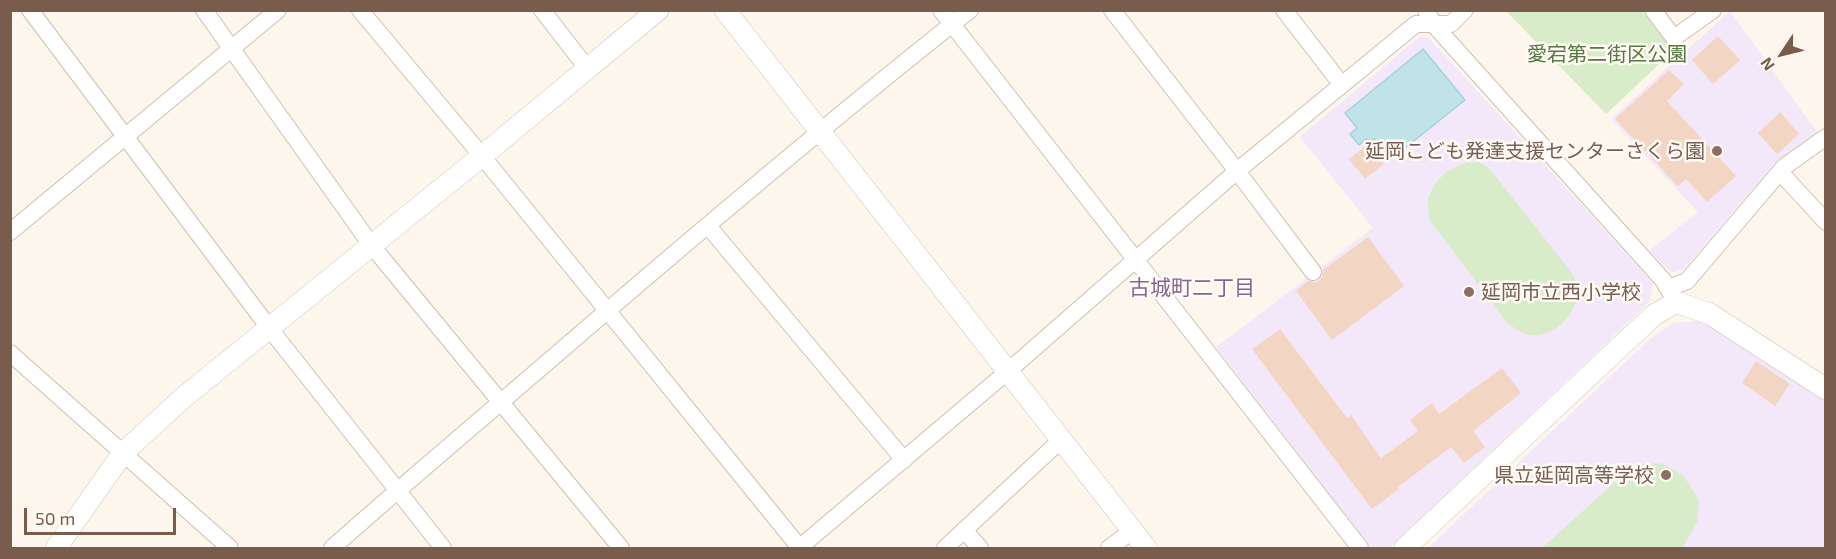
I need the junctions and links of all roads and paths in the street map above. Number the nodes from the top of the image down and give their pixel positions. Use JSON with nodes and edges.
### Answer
{"nodes":[{"id":1,"x":30,"y":10,"type":"edge"},
{"id":2,"x":204,"y":10,"type":"edge"},
{"id":3,"x":278,"y":10,"type":"edge"},
{"id":4,"x":360,"y":10,"type":"edge"},
{"id":5,"x":542,"y":10,"type":"edge"},
{"id":6,"x":658,"y":10,"type":"edge"},
{"id":7,"x":726,"y":10,"type":"edge"},
{"id":8,"x":941,"y":10,"type":"edge"},
{"id":9,"x":970,"y":10,"type":"edge"},
{"id":10,"x":1112,"y":10,"type":"edge"},
{"id":11,"x":1284,"y":10,"type":"edge"},
{"id":12,"x":1465,"y":10,"type":"edge"},
{"id":13,"x":1653,"y":10,"type":"edge"},
{"id":14,"x":1713,"y":10,"type":"edge"},
{"id":15,"x":1430,"y":18,"type":"edge"},
{"id":16,"x":952,"y":25,"type":"junction"},
{"id":17,"x":231,"y":48,"type":"junction"},
{"id":18,"x":587,"y":68,"type":"junction"},
{"id":19,"x":1342,"y":86,"type":"junction"},
{"id":20,"x":820,"y":132,"type":"junction"},
{"id":21,"x":126,"y":137,"type":"junction"},
{"id":22,"x":1826,"y":137,"type":"edge"},
{"id":23,"x":482,"y":156,"type":"junction"},
{"id":24,"x":1237,"y":171,"type":"junction"},
{"id":25,"x":1780,"y":172,"type":"junction"},
{"id":26,"x":1826,"y":222,"type":"edge"},
{"id":27,"x":708,"y":226,"type":"junction"},
{"id":28,"x":10,"y":232,"type":"edge"},
{"id":29,"x":372,"y":246,"type":"junction"},
{"id":30,"x":1136,"y":259,"type":"junction"},
{"id":31,"x":1313,"y":272,"type":"dead end"},
{"id":32,"x":1672,"y":295,"type":"junction"},
{"id":33,"x":607,"y":310,"type":"junction"},
{"id":34,"x":270,"y":329,"type":"junction"},
{"id":35,"x":10,"y":352,"type":"edge"},
{"id":36,"x":1007,"y":372,"type":"junction"},
{"id":37,"x":1826,"y":389,"type":"edge"},
{"id":38,"x":501,"y":402,"type":"junction"},
{"id":39,"x":1061,"y":440,"type":"junction"},
{"id":40,"x":123,"y":453,"type":"junction"},
{"id":41,"x":904,"y":460,"type":"junction"},
{"id":42,"x":397,"y":490,"type":"junction"},
{"id":43,"x":964,"y":530,"type":"junction"},
{"id":44,"x":1132,"y":531,"type":"junction"},
{"id":45,"x":800,"y":548,"type":"edge"},
{"id":46,"x":56,"y":549,"type":"edge"},
{"id":47,"x":230,"y":549,"type":"edge"},
{"id":48,"x":332,"y":549,"type":"edge"},
{"id":49,"x":443,"y":549,"type":"edge"},
{"id":50,"x":621,"y":549,"type":"edge"},
{"id":51,"x":945,"y":549,"type":"edge"},
{"id":52,"x":980,"y":549,"type":"edge"},
{"id":53,"x":1109,"y":549,"type":"edge"},
{"id":54,"x":1146,"y":549,"type":"edge"},
{"id":55,"x":1360,"y":549,"type":"edge"},
{"id":56,"x":1405,"y":549,"type":"edge"}],
"edges":[{"from":1,"to":21,"type":"street"},
{"from":2,"to":17,"type":"street"},
{"from":3,"to":17,"type":"street"},
{"from":4,"to":23,"type":"street"},
{"from":5,"to":18,"type":"street"},
{"from":6,"to":18,"type":"street"},
{"from":7,"to":20,"type":"street"},
{"from":8,"to":16,"type":"street"},
{"from":9,"to":16,"type":"street"},
{"from":10,"to":24,"type":"street"},
{"from":11,"to":19,"type":"street"},
{"from":12,"to":15,"type":"street"},
{"from":13,"to":14,"type":"street"},
{"from":15,"to":19,"type":"street"},
{"from":15,"to":32,"type":"street"},
{"from":16,"to":20,"type":"street"},
{"from":16,"to":30,"type":"street"},
{"from":17,"to":21,"type":"street"},
{"from":17,"to":29,"type":"street"},
{"from":18,"to":23,"type":"street"},
{"from":19,"to":24,"type":"street"},
{"from":20,"to":27,"type":"street"},
{"from":20,"to":36,"type":"street"},
{"from":21,"to":28,"type":"street"},
{"from":21,"to":34,"type":"street"},
{"from":22,"to":25,"type":"street"},
{"from":23,"to":29,"type":"street"},
{"from":23,"to":33,"type":"street"},
{"from":24,"to":30,"type":"street"},
{"from":24,"to":31,"type":"street"},
{"from":25,"to":26,"type":"street"},
{"from":25,"to":32,"type":"street"},
{"from":27,"to":33,"type":"street"},
{"from":27,"to":41,"type":"street"},
{"from":29,"to":34,"type":"street"},
{"from":29,"to":38,"type":"street"},
{"from":30,"to":36,"type":"street"},
{"from":30,"to":55,"type":"street"},
{"from":32,"to":37,"type":"street"},
{"from":32,"to":56,"type":"street"},
{"from":33,"to":38,"type":"street"},
{"from":33,"to":45,"type":"street"},
{"from":34,"to":40,"type":"street"},
{"from":34,"to":42,"type":"street"},
{"from":35,"to":40,"type":"street"},
{"from":36,"to":39,"type":"street"},
{"from":36,"to":41,"type":"street"},
{"from":38,"to":42,"type":"street"},
{"from":38,"to":50,"type":"street"},
{"from":39,"to":43,"type":"street"},
{"from":39,"to":44,"type":"street"},
{"from":40,"to":46,"type":"street"},
{"from":40,"to":47,"type":"street"},
{"from":41,"to":45,"type":"street"},
{"from":42,"to":48,"type":"street"},
{"from":42,"to":49,"type":"street"},
{"from":43,"to":51,"type":"street"},
{"from":43,"to":52,"type":"street"},
{"from":44,"to":53,"type":"street"},
{"from":44,"to":54,"type":"street"}]}
